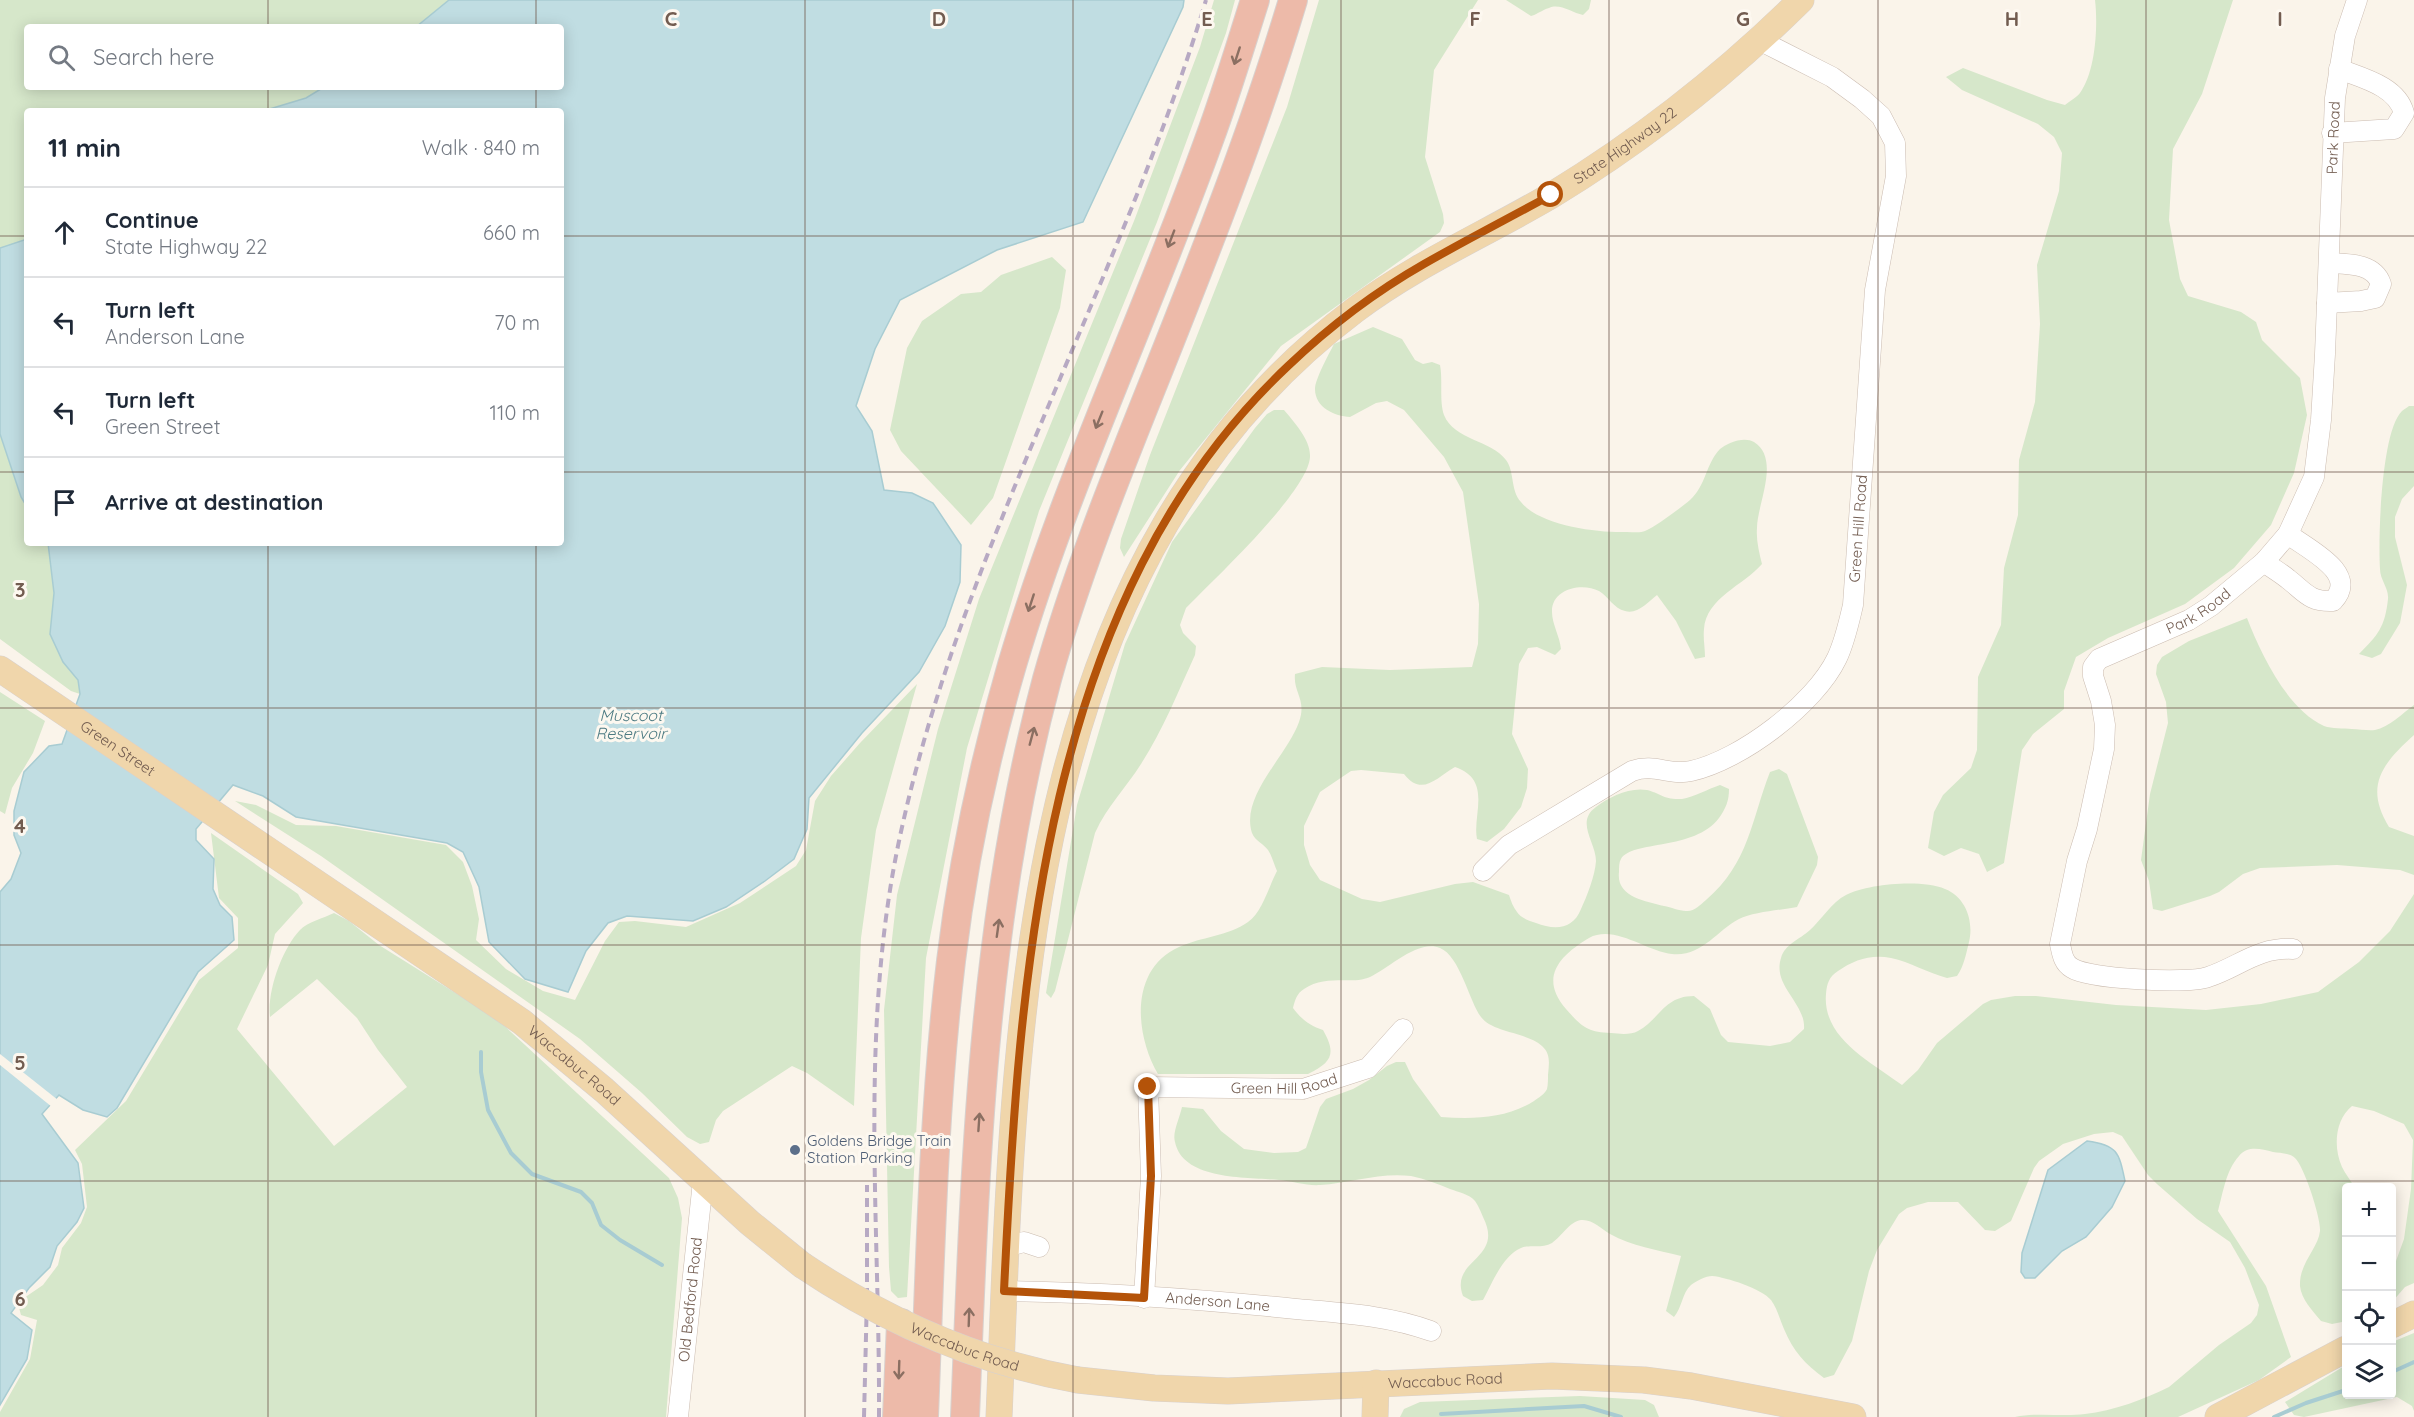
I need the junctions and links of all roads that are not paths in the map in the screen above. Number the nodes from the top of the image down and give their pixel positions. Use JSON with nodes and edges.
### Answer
{"nodes":[{"id":1,"x":1255,"y":0,"type":"edge"},
{"id":2,"x":1293,"y":0,"type":"edge"},
{"id":3,"x":1801,"y":0,"type":"edge"},
{"id":4,"x":2357,"y":0,"type":"edge"},
{"id":5,"x":1759,"y":40,"type":"junction"},
{"id":6,"x":2339,"y":69,"type":"junction"},
{"id":7,"x":2332,"y":133,"type":"junction"},
{"id":8,"x":2330,"y":263,"type":"junction"},
{"id":9,"x":2327,"y":303,"type":"junction"},
{"id":10,"x":2288,"y":534,"type":"junction"},
{"id":11,"x":2264,"y":562,"type":"junction"},
{"id":12,"x":0,"y":669,"type":"edge"},
{"id":13,"x":236,"y":829,"type":"joint"},
{"id":14,"x":1483,"y":871,"type":"dead end"},
{"id":15,"x":2293,"y":949,"type":"dead end"},
{"id":16,"x":1402,"y":1029,"type":"dead end"},
{"id":17,"x":703,"y":1181,"type":"junction"},
{"id":18,"x":1006,"y":1247,"type":"junction"},
{"id":19,"x":1039,"y":1247,"type":"dead end"},
{"id":20,"x":1004,"y":1291,"type":"junction"},
{"id":21,"x":1144,"y":1298,"type":"junction"},
{"id":22,"x":2414,"y":1314,"type":"edge"},
{"id":23,"x":901,"y":1323,"type":"junction"},
{"id":24,"x":2396,"y":1323,"type":"edge"},
{"id":25,"x":1431,"y":1331,"type":"dead end"},
{"id":26,"x":2342,"y":1351,"type":"edge"},
{"id":27,"x":1376,"y":1383,"type":"junction"},
{"id":28,"x":678,"y":1417,"type":"edge"},
{"id":29,"x":897,"y":1417,"type":"edge"},
{"id":30,"x":924,"y":1417,"type":"edge"},
{"id":31,"x":965,"y":1417,"type":"edge"},
{"id":32,"x":999,"y":1417,"type":"edge"},
{"id":33,"x":1375,"y":1417,"type":"edge"},
{"id":34,"x":1853,"y":1417,"type":"edge"},
{"id":35,"x":2218,"y":1417,"type":"edge"}],
"edges":[{"from":1,"to":30,"type":"highway","one_way":true},
{"from":31,"to":2,"type":"highway","one_way":true},
{"from":3,"to":5,"type":"main road","name":"State Highway 22"},
{"from":4,"to":6,"type":"street","name":"Park Road"},
{"from":5,"to":14,"type":"street","name":"Green Hill Road"},
{"from":5,"to":18,"type":"main road","name":"State Highway 22"},
{"from":6,"to":7,"type":"street","name":"Park Road"},
{"from":6,"to":7,"type":"street"},
{"from":7,"to":8,"type":"street","name":"Park Road"},
{"from":8,"to":9,"type":"street","name":"Park Road"},
{"from":8,"to":9,"type":"street"},
{"from":9,"to":10,"type":"street","name":"Park Road"},
{"from":10,"to":11,"type":"street","name":"Park Road"},
{"from":10,"to":11,"type":"street"},
{"from":11,"to":15,"type":"street","name":"Park Road"},
{"from":12,"to":13,"type":"main road","name":"Green Street"},
{"from":13,"to":17,"type":"main road","name":"Waccabuc Road"},
{"from":16,"to":21,"type":"street","name":"Green Hill Road"},
{"from":17,"to":23,"type":"main road","name":"Waccabuc Road","bridge":true},
{"from":17,"to":28,"type":"street","name":"Old Bedford Road"},
{"from":18,"to":19,"type":"street"},
{"from":18,"to":20,"type":"main road","name":"State Highway 22"},
{"from":20,"to":21,"type":"street","name":"Anderson Lane"},
{"from":20,"to":32,"type":"main road","name":"State Highway 22"},
{"from":21,"to":25,"type":"street","name":"Anderson Lane"},
{"from":22,"to":24,"type":"main road"},
{"from":23,"to":27,"type":"main road","name":"Waccabuc Road","bridge":true},
{"from":23,"to":29,"type":"highway","one_way":true},
{"from":26,"to":35,"type":"main road"},
{"from":27,"to":33,"type":"main road"},
{"from":27,"to":34,"type":"main road","name":"Waccabuc Road"}]}
